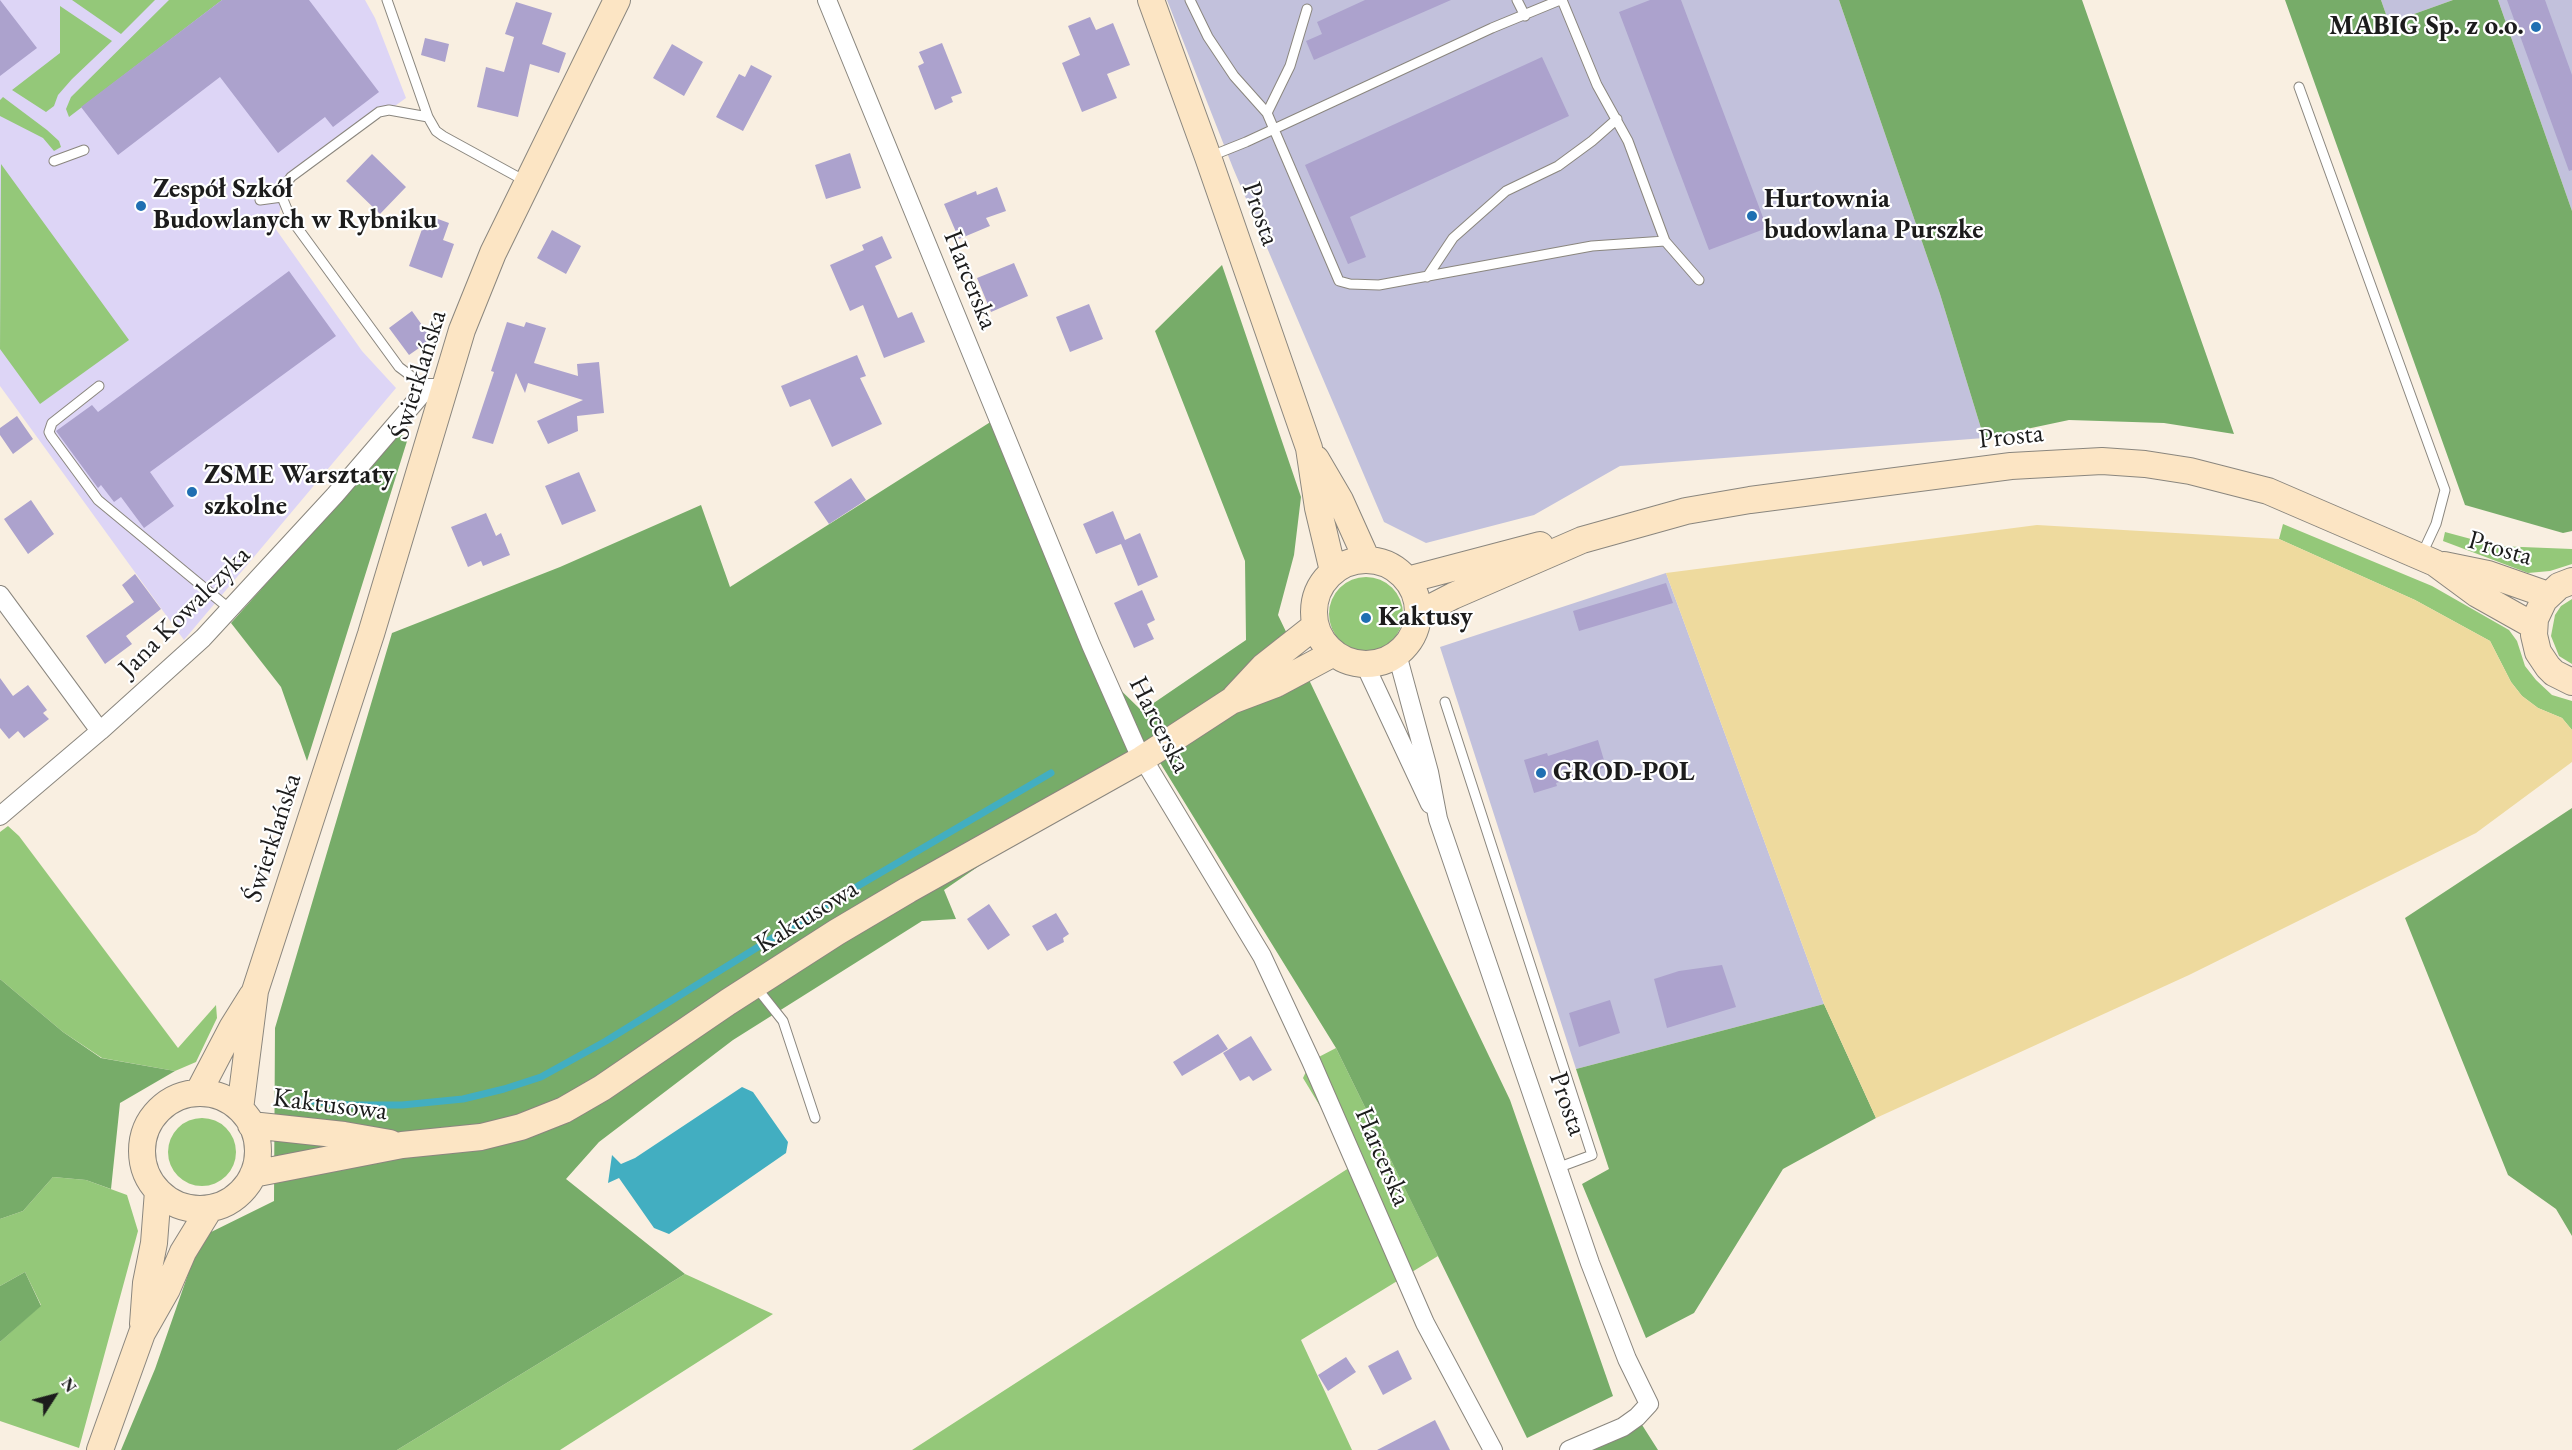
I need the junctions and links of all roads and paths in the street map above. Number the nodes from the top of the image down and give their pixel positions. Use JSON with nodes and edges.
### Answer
{"nodes":[{"id":1,"x":387,"y":0,"type":"edge"},
{"id":2,"x":617,"y":0,"type":"edge"},
{"id":3,"x":827,"y":0,"type":"edge"},
{"id":4,"x":1151,"y":0,"type":"edge"},
{"id":5,"x":1190,"y":0,"type":"edge"},
{"id":6,"x":1517,"y":0,"type":"edge"},
{"id":7,"x":1561,"y":0,"type":"edge"},
{"id":8,"x":1307,"y":9,"type":"dead end"},
{"id":9,"x":1525,"y":16,"type":"junction"},
{"id":10,"x":2299,"y":87,"type":"dead end"},
{"id":11,"x":1267,"y":113,"type":"junction"},
{"id":12,"x":428,"y":117,"type":"junction"},
{"id":13,"x":1617,"y":119,"type":"junction"},
{"id":14,"x":1274,"y":129,"type":"junction"},
{"id":15,"x":84,"y":150,"type":"dead end"},
{"id":16,"x":1208,"y":157,"type":"junction"},
{"id":17,"x":54,"y":161,"type":"dead end"},
{"id":18,"x":529,"y":183,"type":"junction"},
{"id":19,"x":282,"y":197,"type":"junction"},
{"id":20,"x":260,"y":200,"type":"dead end"},
{"id":21,"x":1665,"y":241,"type":"junction"},
{"id":22,"x":1427,"y":277,"type":"junction"},
{"id":23,"x":1699,"y":280,"type":"dead end"},
{"id":24,"x":99,"y":386,"type":"dead end"},
{"id":25,"x":435,"y":388,"type":"junction"},
{"id":26,"x":1329,"y":504,"type":"junction"},
{"id":27,"x":1535,"y":553,"type":"junction"},
{"id":28,"x":1367,"y":560,"type":"junction"},
{"id":29,"x":2428,"y":560,"type":"junction"},
{"id":30,"x":1333,"y":571,"type":"junction"},
{"id":31,"x":1407,"y":580,"type":"junction"},
{"id":32,"x":2572,"y":580,"type":"edge"},
{"id":33,"x":2483,"y":584,"type":"junction"},
{"id":34,"x":0,"y":595,"type":"edge"},
{"id":35,"x":2548,"y":595,"type":"junction"},
{"id":36,"x":231,"y":610,"type":"junction"},
{"id":37,"x":1418,"y":614,"type":"junction"},
{"id":38,"x":1315,"y":626,"type":"junction"},
{"id":39,"x":2534,"y":626,"type":"junction"},
{"id":40,"x":1334,"y":653,"type":"junction"},
{"id":41,"x":1397,"y":654,"type":"junction"},
{"id":42,"x":1365,"y":665,"type":"junction"},
{"id":43,"x":2572,"y":682,"type":"edge"},
{"id":44,"x":1231,"y":701,"type":"junction"},
{"id":45,"x":1445,"y":702,"type":"dead end"},
{"id":46,"x":100,"y":731,"type":"junction"},
{"id":47,"x":1142,"y":759,"type":"junction"},
{"id":48,"x":0,"y":816,"type":"edge"},
{"id":49,"x":1438,"y":819,"type":"junction"},
{"id":50,"x":754,"y":985,"type":"junction"},
{"id":51,"x":255,"y":990,"type":"junction"},
{"id":52,"x":198,"y":1093,"type":"junction"},
{"id":53,"x":245,"y":1117,"type":"junction"},
{"id":54,"x":815,"y":1118,"type":"dead end"},
{"id":55,"x":402,"y":1145,"type":"junction"},
{"id":56,"x":1557,"y":1168,"type":"junction"},
{"id":57,"x":253,"y":1174,"type":"junction"},
{"id":58,"x":158,"y":1191,"type":"junction"},
{"id":59,"x":210,"y":1208,"type":"junction"},
{"id":60,"x":142,"y":1333,"type":"junction"},
{"id":61,"x":100,"y":1450,"type":"edge"},
{"id":62,"x":1493,"y":1450,"type":"edge"},
{"id":63,"x":1569,"y":1450,"type":"edge"}],
"edges":[{"from":1,"to":12,"type":"lane"},
{"from":2,"to":18,"type":"street","name":"Świerklańska"},
{"from":3,"to":47,"type":"street","name":"Harcerska"},
{"from":4,"to":16,"type":"street","name":"Prosta"},
{"from":5,"to":11,"type":"lane"},
{"from":6,"to":9,"type":"lane"},
{"from":7,"to":9,"type":"lane"},
{"from":7,"to":13,"type":"lane"},
{"from":8,"to":11,"type":"lane"},
{"from":9,"to":14,"type":"lane"},
{"from":10,"to":29,"type":"lane"},
{"from":11,"to":14,"type":"lane"},
{"from":12,"to":18,"type":"lane"},
{"from":12,"to":19,"type":"lane"},
{"from":13,"to":21,"type":"lane"},
{"from":13,"to":22,"type":"lane"},
{"from":14,"to":16,"type":"lane"},
{"from":14,"to":22,"type":"lane"},
{"from":15,"to":17,"type":"lane"},
{"from":16,"to":26,"type":"street","name":"Prosta"},
{"from":18,"to":25,"type":"street","name":"Świerklańska"},
{"from":19,"to":20,"type":"lane"},
{"from":19,"to":25,"type":"lane"},
{"from":21,"to":22,"type":"lane"},
{"from":21,"to":23,"type":"lane"},
{"from":24,"to":36,"type":"lane"},
{"from":25,"to":36,"type":"street","name":"Jana Kowalczyka"},
{"from":25,"to":51,"type":"street","name":"Świerklańska"},
{"from":26,"to":28,"type":"street","name":"Prosta"},
{"from":26,"to":30,"type":"street","name":"Prosta"},
{"from":27,"to":29,"type":"street","name":"Prosta"},
{"from":27,"to":31,"type":"street","name":"Prosta"},
{"from":27,"to":37,"type":"street","name":"Prosta"},
{"from":28,"to":30,"type":"street"},
{"from":28,"to":31,"type":"street"},
{"from":29,"to":33,"type":"street","name":"Prosta"},
{"from":30,"to":38,"type":"street"},
{"from":31,"to":37,"type":"street"},
{"from":32,"to":35,"type":"street"},
{"from":33,"to":35,"type":"street","name":"Prosta"},
{"from":33,"to":39,"type":"street","name":"Prosta"},
{"from":34,"to":46,"type":"street"},
{"from":35,"to":39,"type":"street"},
{"from":36,"to":46,"type":"street","name":"Jana Kowalczyka"},
{"from":37,"to":41,"type":"street"},
{"from":38,"to":40,"type":"street"},
{"from":38,"to":44,"type":"street","name":"Kaktusowa"},
{"from":39,"to":43,"type":"street"},
{"from":40,"to":42,"type":"street"},
{"from":40,"to":44,"type":"street","name":"Kaktusowa"},
{"from":41,"to":42,"type":"street"},
{"from":41,"to":49,"type":"street","name":"Prosta"},
{"from":42,"to":49,"type":"street","name":"Prosta"},
{"from":44,"to":47,"type":"street","name":"Kaktusowa"},
{"from":45,"to":56,"type":"lane"},
{"from":46,"to":48,"type":"street","name":"Jana Kowalczyka"},
{"from":47,"to":50,"type":"street","name":"Kaktusowa"},
{"from":47,"to":62,"type":"street","name":"Harcerska"},
{"from":49,"to":56,"type":"street","name":"Prosta"},
{"from":50,"to":54,"type":"lane"},
{"from":50,"to":55,"type":"street","name":"Kaktusowa"},
{"from":51,"to":52,"type":"street","name":"Świerklańska"},
{"from":51,"to":53,"type":"street","name":"Świerklańska"},
{"from":52,"to":53,"type":"street"},
{"from":52,"to":58,"type":"street"},
{"from":53,"to":55,"type":"street","name":"Kaktusowa"},
{"from":53,"to":57,"type":"street"},
{"from":55,"to":57,"type":"street","name":"Kaktusowa"},
{"from":56,"to":63,"type":"street","name":"Prosta"},
{"from":57,"to":59,"type":"street"},
{"from":58,"to":59,"type":"street"},
{"from":58,"to":60,"type":"street"},
{"from":59,"to":60,"type":"street"},
{"from":60,"to":61,"type":"street"}]}
